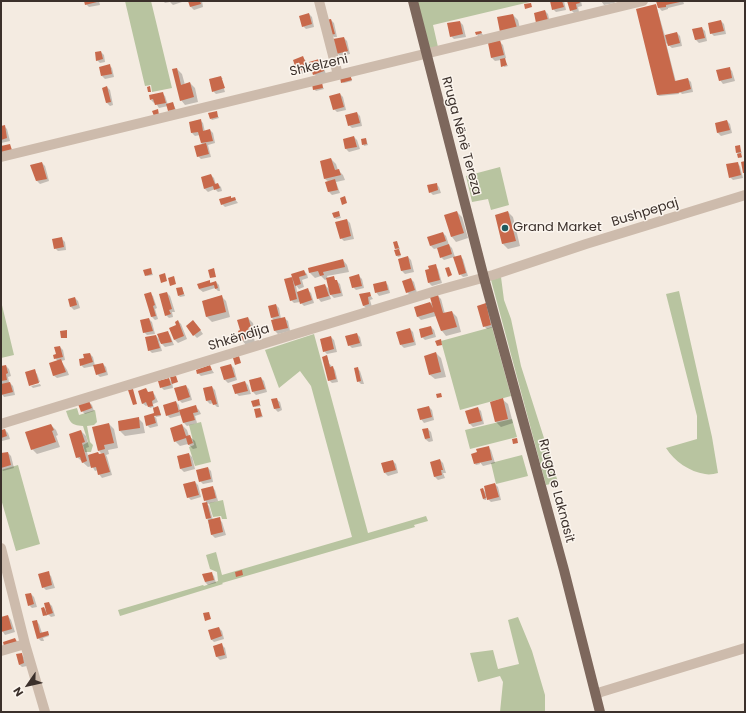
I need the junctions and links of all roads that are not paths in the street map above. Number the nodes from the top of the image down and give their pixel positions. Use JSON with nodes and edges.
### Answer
{"nodes":[{"id":1,"x":319,"y":1,"type":"edge"},
{"id":2,"x":413,"y":1,"type":"edge"},
{"id":3,"x":643,"y":1,"type":"edge"},
{"id":4,"x":426,"y":54,"type":"junction"},
{"id":5,"x":338,"y":75,"type":"junction"},
{"id":6,"x":1,"y":157,"type":"edge"},
{"id":7,"x":745,"y":195,"type":"edge"},
{"id":8,"x":484,"y":278,"type":"junction"},
{"id":9,"x":1,"y":424,"type":"edge"},
{"id":10,"x":1,"y":548,"type":"edge"},
{"id":11,"x":25,"y":644,"type":"junction"},
{"id":12,"x":745,"y":648,"type":"edge"},
{"id":13,"x":1,"y":651,"type":"edge"},
{"id":14,"x":596,"y":695,"type":"junction"},
{"id":15,"x":46,"y":712,"type":"edge"},
{"id":16,"x":600,"y":712,"type":"edge"}],
"edges":[{"from":1,"to":5,"type":"street"},
{"from":2,"to":4,"type":"main road","name":"Rruga Nënë Tereza"},
{"from":3,"to":4,"type":"street","name":"Shkelzeni"},
{"from":4,"to":5,"type":"street","name":"Shkelzeni"},
{"from":4,"to":8,"type":"main road","name":"Rruga Nënë Tereza"},
{"from":5,"to":6,"type":"street","name":"Shkelzeni"},
{"from":7,"to":8,"type":"street","name":"Bushpepaj"},
{"from":8,"to":9,"type":"street","name":"Shkëndija"},
{"from":8,"to":14,"type":"main road","name":"Rruga e Laknasit"},
{"from":10,"to":11,"type":"street"},
{"from":11,"to":13,"type":"street"},
{"from":11,"to":15,"type":"street"},
{"from":12,"to":14,"type":"street"},
{"from":14,"to":16,"type":"main road","name":"Rruga e Laknasit"}]}
